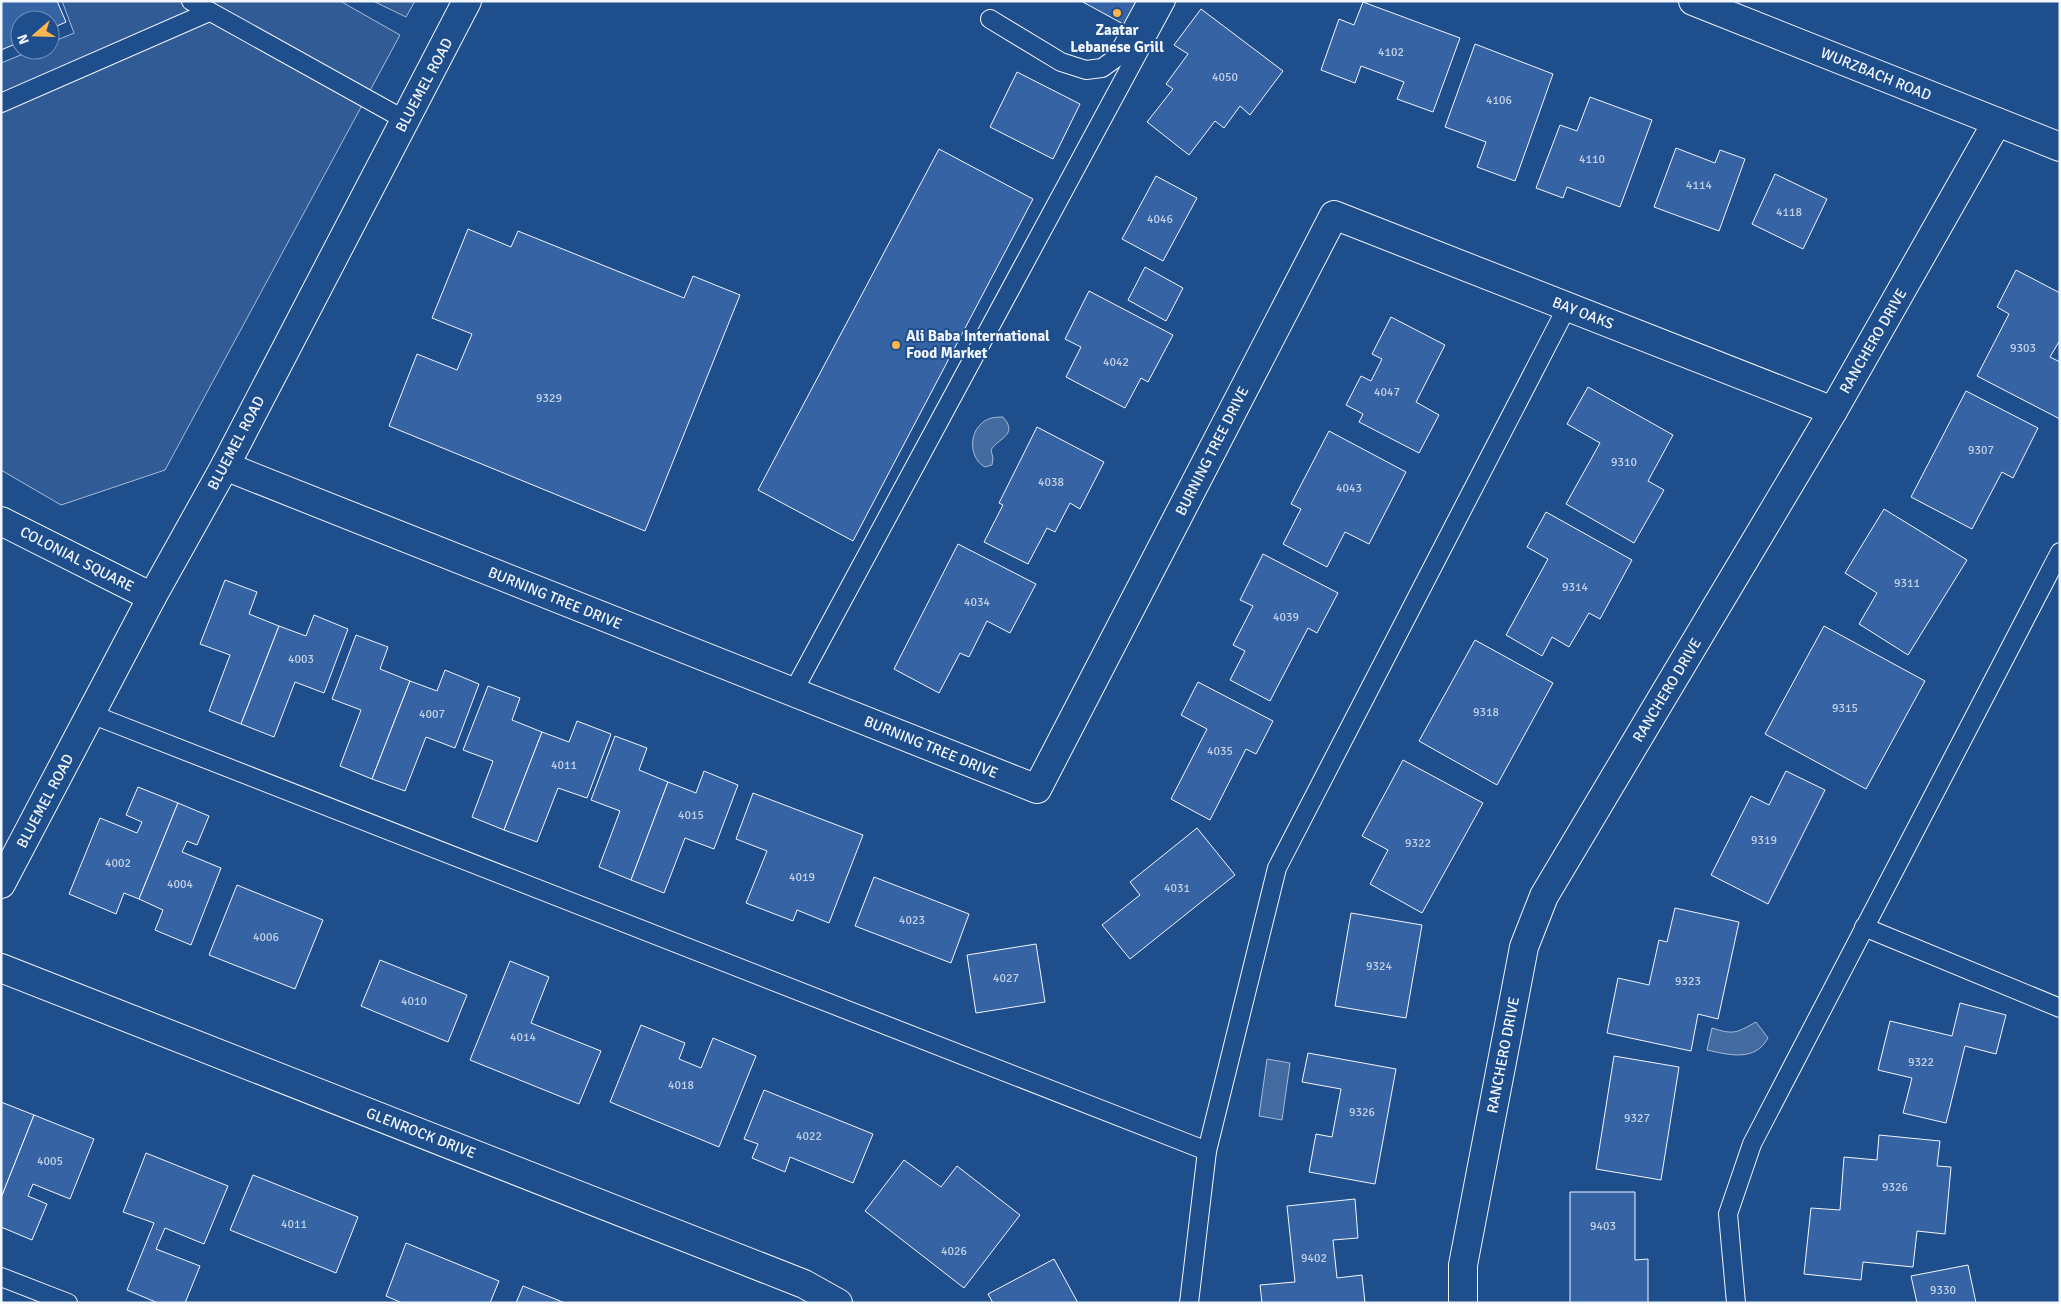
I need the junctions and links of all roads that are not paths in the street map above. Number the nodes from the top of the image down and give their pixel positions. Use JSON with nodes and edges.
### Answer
{"nodes":[{"id":1,"x":191,"y":1,"type":"edge"},
{"id":2,"x":467,"y":1,"type":"edge"},
{"id":3,"x":1147,"y":1,"type":"edge"},
{"id":4,"x":1166,"y":1,"type":"edge"},
{"id":5,"x":1693,"y":1,"type":"edge"},
{"id":6,"x":209,"y":12,"type":"junction"},
{"id":7,"x":990,"y":18,"type":"dead end"},
{"id":8,"x":1,"y":103,"type":"edge"},
{"id":9,"x":405,"y":120,"type":"junction"},
{"id":10,"x":1997,"y":122,"type":"junction"},
{"id":11,"x":2060,"y":147,"type":"edge"},
{"id":12,"x":1334,"y":215,"type":"joint"},
{"id":13,"x":1567,"y":307,"type":"junction"},
{"id":14,"x":1833,"y":411,"type":"junction"},
{"id":15,"x":225,"y":466,"type":"junction"},
{"id":16,"x":1,"y":521,"type":"edge"},
{"id":17,"x":2060,"y":552,"type":"edge"},
{"id":18,"x":152,"y":597,"type":"junction"},
{"id":19,"x":793,"y":692,"type":"junction"},
{"id":20,"x":91,"y":714,"type":"junction"},
{"id":21,"x":1,"y":884,"type":"edge"},
{"id":22,"x":1864,"y":927,"type":"junction"},
{"id":23,"x":1,"y":968,"type":"edge"},
{"id":24,"x":2060,"y":1008,"type":"edge"},
{"id":25,"x":1207,"y":1151,"type":"junction"},
{"id":26,"x":1,"y":1277,"type":"edge"},
{"id":27,"x":68,"y":1303,"type":"edge"},
{"id":28,"x":838,"y":1303,"type":"edge"},
{"id":29,"x":1189,"y":1303,"type":"edge"},
{"id":30,"x":1463,"y":1303,"type":"edge"},
{"id":31,"x":1736,"y":1303,"type":"edge"}],
"edges":[{"from":1,"to":6,"type":"lane"},
{"from":2,"to":9,"type":"street","name":"BLUEMEL ROAD"},
{"from":3,"to":7,"type":"lane"},
{"from":4,"to":19,"type":"lane"},
{"from":5,"to":10,"type":"street","name":"WURZBACH ROAD"},
{"from":6,"to":8,"type":"lane"},
{"from":6,"to":9,"type":"lane"},
{"from":9,"to":15,"type":"street","name":"BLUEMEL ROAD"},
{"from":10,"to":11,"type":"street","name":"WURZBACH ROAD"},
{"from":10,"to":14,"type":"street","name":"RANCHERO DRIVE"},
{"from":12,"to":13,"type":"street","name":"BAY OAKS"},
{"from":12,"to":19,"type":"street","name":"BURNING TREE DRIVE"},
{"from":13,"to":14,"type":"street","name":"BAY OAKS"},
{"from":13,"to":25,"type":"lane"},
{"from":14,"to":30,"type":"street","name":"RANCHERO DRIVE"},
{"from":15,"to":18,"type":"street","name":"BLUEMEL ROAD"},
{"from":15,"to":19,"type":"street","name":"BURNING TREE DRIVE"},
{"from":16,"to":18,"type":"street","name":"COLONIAL SQUARE"},
{"from":17,"to":22,"type":"lane"},
{"from":18,"to":20,"type":"street","name":"BLUEMEL ROAD"},
{"from":20,"to":21,"type":"street","name":"BLUEMEL ROAD"},
{"from":20,"to":25,"type":"lane"},
{"from":22,"to":24,"type":"lane"},
{"from":22,"to":31,"type":"lane"},
{"from":23,"to":28,"type":"street","name":"GLENROCK DRIVE"},
{"from":25,"to":29,"type":"lane"},
{"from":26,"to":27,"type":"lane"}]}
